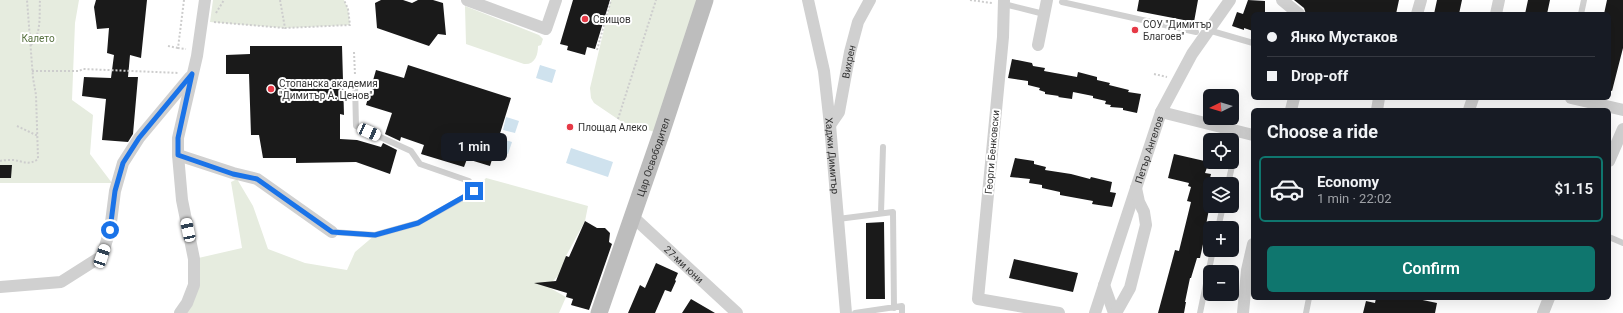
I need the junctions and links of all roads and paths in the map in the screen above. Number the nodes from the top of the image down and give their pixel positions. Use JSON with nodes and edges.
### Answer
{"nodes":[{"id":1,"x":27,"y":0,"type":"edge"},
{"id":2,"x":40,"y":0,"type":"edge"},
{"id":3,"x":184,"y":0,"type":"edge"},
{"id":4,"x":205,"y":0,"type":"edge"},
{"id":5,"x":224,"y":0,"type":"edge"},
{"id":6,"x":280,"y":0,"type":"edge"},
{"id":7,"x":344,"y":0,"type":"edge"},
{"id":8,"x":467,"y":0,"type":"edge"},
{"id":9,"x":556,"y":0,"type":"edge"},
{"id":10,"x":611,"y":0,"type":"edge"},
{"id":11,"x":656,"y":0,"type":"edge"},
{"id":12,"x":705,"y":0,"type":"edge"},
{"id":13,"x":808,"y":0,"type":"edge"},
{"id":14,"x":870,"y":0,"type":"edge"},
{"id":15,"x":970,"y":0,"type":"edge"},
{"id":16,"x":1047,"y":0,"type":"edge"},
{"id":17,"x":1063,"y":0,"type":"edge"},
{"id":18,"x":1230,"y":0,"type":"edge"},
{"id":19,"x":1282,"y":0,"type":"edge"},
{"id":20,"x":1421,"y":0,"type":"edge"},
{"id":21,"x":1499,"y":0,"type":"edge"},
{"id":22,"x":1584,"y":0,"type":"edge"},
{"id":23,"x":1004,"y":2,"type":"edge"},
{"id":24,"x":1297,"y":12,"type":"edge"},
{"id":25,"x":1418,"y":12,"type":"edge"},
{"id":26,"x":1496,"y":12,"type":"edge"},
{"id":27,"x":1581,"y":12,"type":"edge"},
{"id":28,"x":1044,"y":14,"type":"junction"},
{"id":29,"x":285,"y":28,"type":"junction"},
{"id":30,"x":1208,"y":30,"type":"junction"},
{"id":31,"x":1196,"y":32,"type":"dead end"},
{"id":32,"x":1251,"y":42,"type":"edge"},
{"id":33,"x":30,"y":45,"type":"junction"},
{"id":34,"x":1038,"y":45,"type":"dead end"},
{"id":35,"x":168,"y":46,"type":"dead end"},
{"id":36,"x":178,"y":48,"type":"junction"},
{"id":37,"x":186,"y":50,"type":"dead end"},
{"id":38,"x":597,"y":50,"type":"dead end"},
{"id":39,"x":354,"y":52,"type":"dead end"},
{"id":40,"x":32,"y":71,"type":"junction"},
{"id":41,"x":192,"y":74,"type":"junction"},
{"id":42,"x":1154,"y":74,"type":"dead end"},
{"id":43,"x":1167,"y":77,"type":"dead end"},
{"id":44,"x":355,"y":84,"type":"joint"},
{"id":45,"x":1580,"y":100,"type":"edge"},
{"id":46,"x":1623,"y":110,"type":"edge"},
{"id":47,"x":1161,"y":112,"type":"junction"},
{"id":48,"x":618,"y":119,"type":"dead end"},
{"id":49,"x":830,"y":125,"type":"junction"},
{"id":50,"x":17,"y":126,"type":"dead end"},
{"id":51,"x":1623,"y":129,"type":"edge"},
{"id":52,"x":1227,"y":133,"type":"edge"},
{"id":53,"x":1239,"y":135,"type":"edge"},
{"id":54,"x":1251,"y":135,"type":"edge"},
{"id":55,"x":38,"y":136,"type":"junction"},
{"id":56,"x":883,"y":147,"type":"dead end"},
{"id":57,"x":178,"y":155,"type":"junction"},
{"id":58,"x":1611,"y":156,"type":"edge"},
{"id":59,"x":0,"y":160,"type":"edge"},
{"id":60,"x":1136,"y":187,"type":"junction"},
{"id":61,"x":881,"y":214,"type":"junction"},
{"id":62,"x":632,"y":216,"type":"junction"},
{"id":63,"x":838,"y":219,"type":"junction"},
{"id":64,"x":332,"y":232,"type":"joint"},
{"id":65,"x":1611,"y":238,"type":"edge"},
{"id":66,"x":1623,"y":243,"type":"edge"},
{"id":67,"x":1251,"y":253,"type":"edge"},
{"id":68,"x":1212,"y":257,"type":"edge"},
{"id":69,"x":1104,"y":286,"type":"junction"},
{"id":70,"x":0,"y":287,"type":"edge"},
{"id":71,"x":1309,"y":300,"type":"edge"},
{"id":72,"x":1548,"y":300,"type":"edge"},
{"id":73,"x":894,"y":308,"type":"junction"},
{"id":74,"x":184,"y":310,"type":"edge"},
{"id":75,"x":599,"y":313,"type":"edge"},
{"id":76,"x":737,"y":313,"type":"edge"},
{"id":77,"x":846,"y":313,"type":"edge"},
{"id":78,"x":854,"y":313,"type":"edge"},
{"id":79,"x":902,"y":313,"type":"edge"},
{"id":80,"x":1059,"y":313,"type":"edge"},
{"id":81,"x":1095,"y":313,"type":"edge"},
{"id":82,"x":1115,"y":313,"type":"edge"},
{"id":83,"x":1200,"y":313,"type":"edge"},
{"id":84,"x":1244,"y":313,"type":"edge"},
{"id":85,"x":1306,"y":313,"type":"edge"},
{"id":86,"x":1543,"y":313,"type":"edge"}],
"edges":[{"from":1,"to":33,"type":"path"},
{"from":2,"to":33,"type":"path"},
{"from":3,"to":36,"type":"path"},
{"from":4,"to":41,"type":"street"},
{"from":5,"to":29,"type":"path"},
{"from":6,"to":29,"type":"path"},
{"from":7,"to":29,"type":"path"},
{"from":8,"to":9,"type":"street"},
{"from":10,"to":38,"type":"path"},
{"from":11,"to":48,"type":"path"},
{"from":12,"to":62,"type":"street","name":"Цар Освободител"},
{"from":13,"to":49,"type":"street","name":"Хаджи Димитър"},
{"from":14,"to":49,"type":"street","name":"Вихрен"},
{"from":15,"to":23,"type":"path"},
{"from":16,"to":28,"type":"street"},
{"from":17,"to":31,"type":"lane"},
{"from":18,"to":30,"type":"street","name":"Петър Ангелов"},
{"from":19,"to":24,"type":"street"},
{"from":20,"to":25,"type":"street"},
{"from":21,"to":26,"type":"street"},
{"from":22,"to":27,"type":"lane"},
{"from":23,"to":28,"type":"lane"},
{"from":23,"to":80,"type":"street","name":"Георги Бенковски"},
{"from":28,"to":34,"type":"street"},
{"from":30,"to":32,"type":"lane"},
{"from":30,"to":47,"type":"street","name":"Петър Ангелов"},
{"from":33,"to":40,"type":"path"},
{"from":35,"to":36,"type":"path"},
{"from":36,"to":37,"type":"path"},
{"from":39,"to":44,"type":"path"},
{"from":40,"to":41,"type":"path"},
{"from":40,"to":55,"type":"path"},
{"from":41,"to":57,"type":"street"},
{"from":41,"to":70,"type":"street"},
{"from":42,"to":43,"type":"path"},
{"from":44,"to":64,"type":"lane"},
{"from":45,"to":46,"type":"street"},
{"from":47,"to":52,"type":"street"},
{"from":47,"to":60,"type":"street","name":"Петър Ангелов"},
{"from":49,"to":63,"type":"street","name":"Хаджи Димитър"},
{"from":50,"to":55,"type":"path"},
{"from":51,"to":58,"type":"street"},
{"from":53,"to":54,"type":"street"},
{"from":55,"to":59,"type":"path"},
{"from":56,"to":61,"type":"lane"},
{"from":57,"to":64,"type":"street"},
{"from":57,"to":74,"type":"street"},
{"from":60,"to":69,"type":"street","name":"Петър Ангелов"},
{"from":60,"to":82,"type":"street"},
{"from":61,"to":63,"type":"lane"},
{"from":61,"to":73,"type":"lane"},
{"from":62,"to":75,"type":"street","name":"Цар Освободител"},
{"from":62,"to":76,"type":"street","name":"27-ми юни"},
{"from":63,"to":77,"type":"street","name":"Хаджи Димитър"},
{"from":65,"to":66,"type":"lane"},
{"from":67,"to":84,"type":"street"},
{"from":68,"to":83,"type":"lane"},
{"from":69,"to":81,"type":"street","name":"Петър Ангелов"},
{"from":69,"to":82,"type":"street"},
{"from":71,"to":85,"type":"lane"},
{"from":72,"to":86,"type":"street"},
{"from":73,"to":78,"type":"lane"},
{"from":73,"to":79,"type":"lane"}]}
